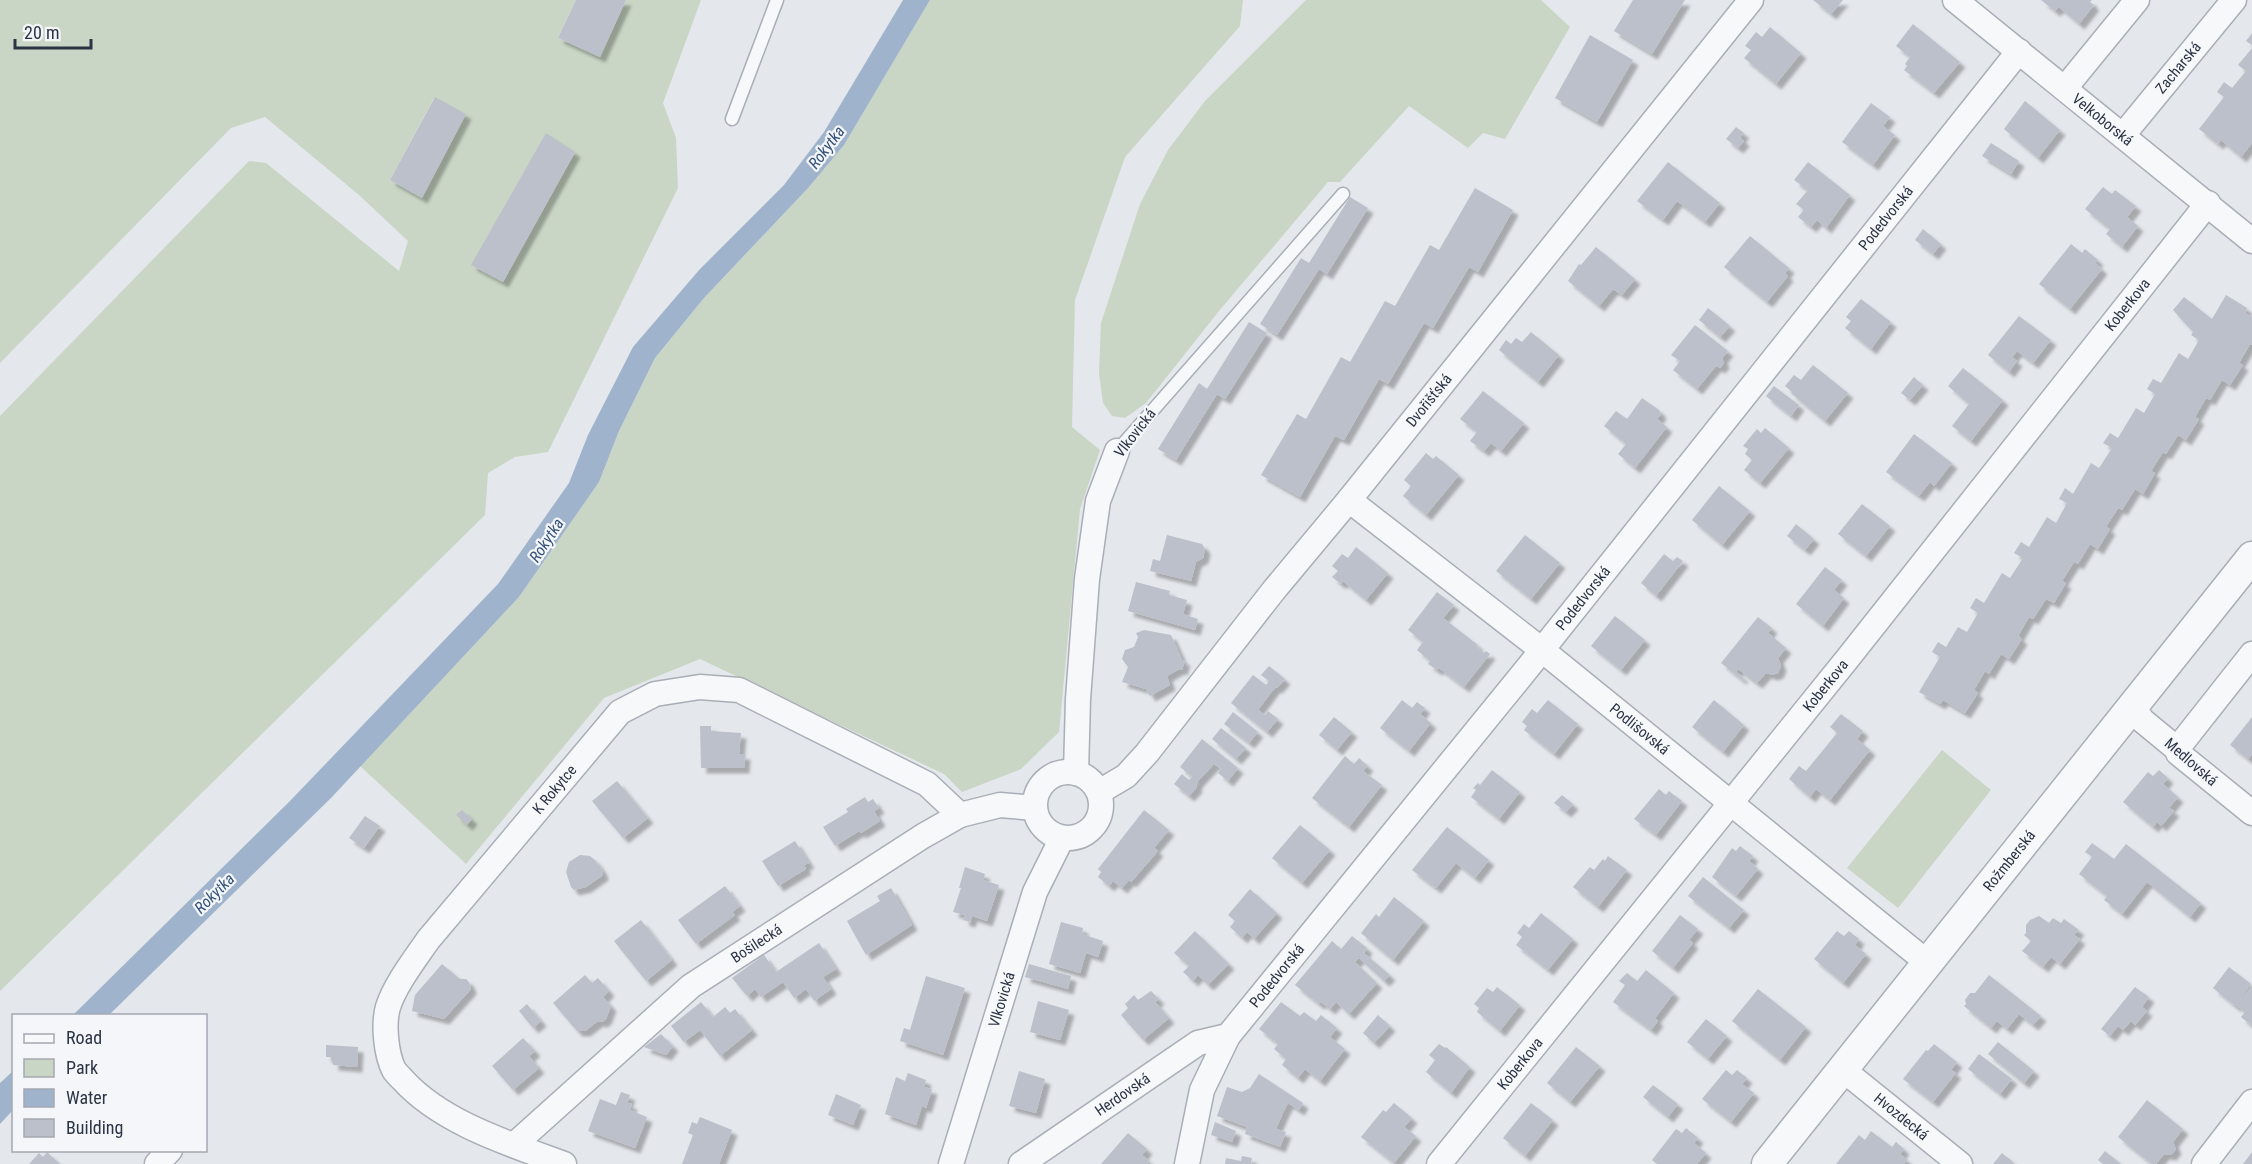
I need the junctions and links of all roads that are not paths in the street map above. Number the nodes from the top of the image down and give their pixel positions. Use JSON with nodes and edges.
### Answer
{"nodes":[{"id":1,"x":777,"y":0,"type":"edge"},
{"id":2,"x":1751,"y":0,"type":"edge"},
{"id":3,"x":2137,"y":0,"type":"edge"},
{"id":4,"x":2234,"y":0,"type":"edge"},
{"id":5,"x":1965,"y":3,"type":"edge"},
{"id":6,"x":2019,"y":51,"type":"junction"},
{"id":7,"x":2065,"y":88,"type":"junction"},
{"id":8,"x":732,"y":119,"type":"dead end"},
{"id":9,"x":2123,"y":135,"type":"junction"},
{"id":10,"x":1343,"y":194,"type":"dead end"},
{"id":11,"x":2208,"y":203,"type":"junction"},
{"id":12,"x":2252,"y":240,"type":"edge"},
{"id":13,"x":1117,"y":451,"type":"joint"},
{"id":14,"x":1349,"y":500,"type":"junction"},
{"id":15,"x":2252,"y":557,"type":"edge"},
{"id":16,"x":1542,"y":650,"type":"junction"},
{"id":17,"x":2252,"y":654,"type":"edge"},
{"id":18,"x":2132,"y":707,"type":"junction"},
{"id":19,"x":2176,"y":749,"type":"junction"},
{"id":20,"x":1077,"y":773,"type":"junction"},
{"id":21,"x":1099,"y":792,"type":"junction"},
{"id":22,"x":1729,"y":803,"type":"junction"},
{"id":23,"x":1035,"y":808,"type":"junction"},
{"id":24,"x":2252,"y":813,"type":"edge"},
{"id":25,"x":960,"y":815,"type":"junction"},
{"id":26,"x":1062,"y":838,"type":"junction"},
{"id":27,"x":1928,"y":963,"type":"junction"},
{"id":28,"x":1228,"y":1036,"type":"junction"},
{"id":29,"x":1842,"y":1069,"type":"junction"},
{"id":30,"x":2252,"y":1102,"type":"edge"},
{"id":31,"x":514,"y":1145,"type":"junction"},
{"id":32,"x":168,"y":1152,"type":"edge"},
{"id":33,"x":157,"y":1164,"type":"edge"},
{"id":34,"x":564,"y":1164,"type":"edge"},
{"id":35,"x":951,"y":1164,"type":"edge"},
{"id":36,"x":1021,"y":1164,"type":"edge"},
{"id":37,"x":1187,"y":1164,"type":"edge"},
{"id":38,"x":1438,"y":1164,"type":"edge"},
{"id":39,"x":1767,"y":1164,"type":"edge"},
{"id":40,"x":1960,"y":1164,"type":"edge"},
{"id":41,"x":2204,"y":1164,"type":"edge"}],
"edges":[{"from":1,"to":8,"type":"lane"},
{"from":2,"to":14,"type":"street","name":"Dvořišťská"},
{"from":3,"to":7,"type":"street"},
{"from":4,"to":9,"type":"street","name":"Zacharská"},
{"from":5,"to":6,"type":"street","name":"Velkoborská"},
{"from":6,"to":7,"type":"street","name":"Velkoborská"},
{"from":6,"to":16,"type":"street","name":"Podedvorská"},
{"from":7,"to":9,"type":"street","name":"Velkoborská"},
{"from":9,"to":11,"type":"street","name":"Velkoborská"},
{"from":10,"to":13,"type":"lane","name":"Vlkovická"},
{"from":11,"to":12,"type":"street","name":"Velkoborská"},
{"from":11,"to":22,"type":"street","name":"Koberkova"},
{"from":13,"to":20,"type":"street","name":"Vlkovická"},
{"from":14,"to":16,"type":"street","name":"Podlišovská"},
{"from":14,"to":21,"type":"street","name":"Dvořišťská"},
{"from":15,"to":18,"type":"street","name":"Rožmberská"},
{"from":16,"to":22,"type":"street","name":"Podlišovská"},
{"from":16,"to":28,"type":"street","name":"Podedvorská"},
{"from":17,"to":19,"type":"street"},
{"from":18,"to":19,"type":"street","name":"Medlovská"},
{"from":18,"to":27,"type":"street","name":"Rožmberská"},
{"from":19,"to":24,"type":"street","name":"Medlovská"},
{"from":20,"to":21,"type":"street"},
{"from":20,"to":23,"type":"street"},
{"from":21,"to":26,"type":"street"},
{"from":22,"to":27,"type":"street","name":"Podlišovská"},
{"from":22,"to":38,"type":"street","name":"Koberkova"},
{"from":23,"to":25,"type":"street","name":"Bošilecká"},
{"from":23,"to":26,"type":"street"},
{"from":25,"to":31,"type":"street","name":"Bošilecká"},
{"from":25,"to":31,"type":"street","name":"K Rokytce"},
{"from":26,"to":35,"type":"street","name":"Vlkovická"},
{"from":27,"to":29,"type":"street","name":"Rožmberská"},
{"from":28,"to":36,"type":"street","name":"Herdovská"},
{"from":28,"to":37,"type":"street","name":"Podedvorská"},
{"from":29,"to":39,"type":"street","name":"Rožmberská"},
{"from":29,"to":40,"type":"street","name":"Hvozdecká"},
{"from":30,"to":41,"type":"street"},
{"from":31,"to":34,"type":"street"},
{"from":32,"to":33,"type":"street"}]}
